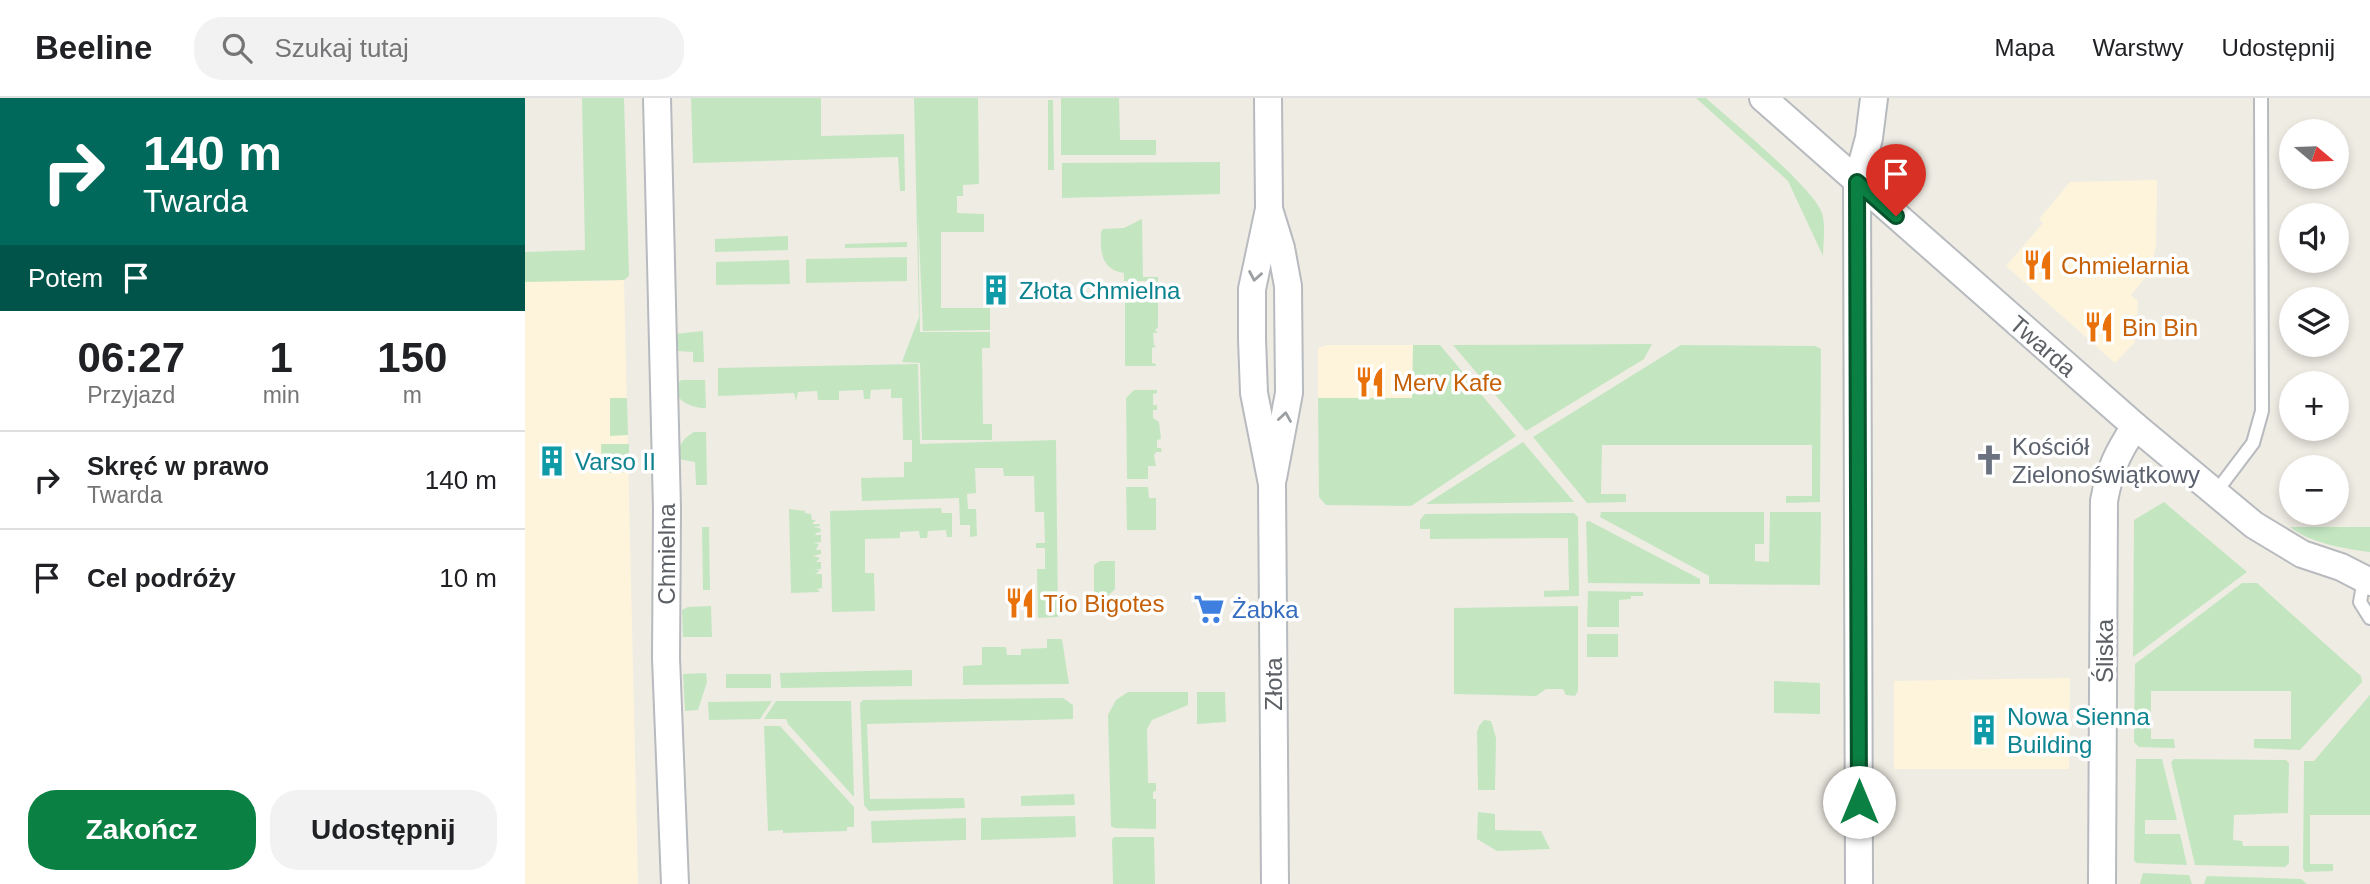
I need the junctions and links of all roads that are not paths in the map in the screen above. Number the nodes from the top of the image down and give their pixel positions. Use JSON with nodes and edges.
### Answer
{"nodes":[{"id":1,"x":657,"y":98,"type":"edge"},
{"id":2,"x":1268,"y":98,"type":"edge"},
{"id":3,"x":1763,"y":98,"type":"edge"},
{"id":4,"x":1874,"y":98,"type":"edge"},
{"id":5,"x":2261,"y":98,"type":"edge"},
{"id":6,"x":1857,"y":182,"type":"junction"},
{"id":7,"x":1269,"y":209,"type":"junction"},
{"id":8,"x":2134,"y":426,"type":"junction"},
{"id":9,"x":1272,"y":484,"type":"junction"},
{"id":10,"x":2216,"y":492,"type":"junction"},
{"id":11,"x":2361,"y":573,"type":"edge"},
{"id":12,"x":2370,"y":618,"type":"edge"},
{"id":13,"x":675,"y":884,"type":"edge"},
{"id":14,"x":1275,"y":884,"type":"edge"},
{"id":15,"x":1859,"y":884,"type":"edge"},
{"id":16,"x":2102,"y":884,"type":"edge"}],
"edges":[{"from":1,"to":13,"type":"street","name":"Chmielna"},
{"from":2,"to":7,"type":"street","name":"Złota"},
{"from":3,"to":6,"type":"street","name":"Twarda"},
{"from":4,"to":6,"type":"street"},
{"from":5,"to":10,"type":"lane"},
{"from":6,"to":8,"type":"street","name":"Twarda"},
{"from":6,"to":15,"type":"street"},
{"from":7,"to":9,"type":"street","name":"Złota","one_way":true},
{"from":9,"to":7,"type":"street","name":"Złota","one_way":true},
{"from":8,"to":10,"type":"street","name":"Twarda"},
{"from":8,"to":16,"type":"street","name":"Śliska"},
{"from":9,"to":14,"type":"street","name":"Złota"},
{"from":10,"to":11,"type":"street","name":"Twarda"},
{"from":11,"to":12,"type":"lane"}]}
